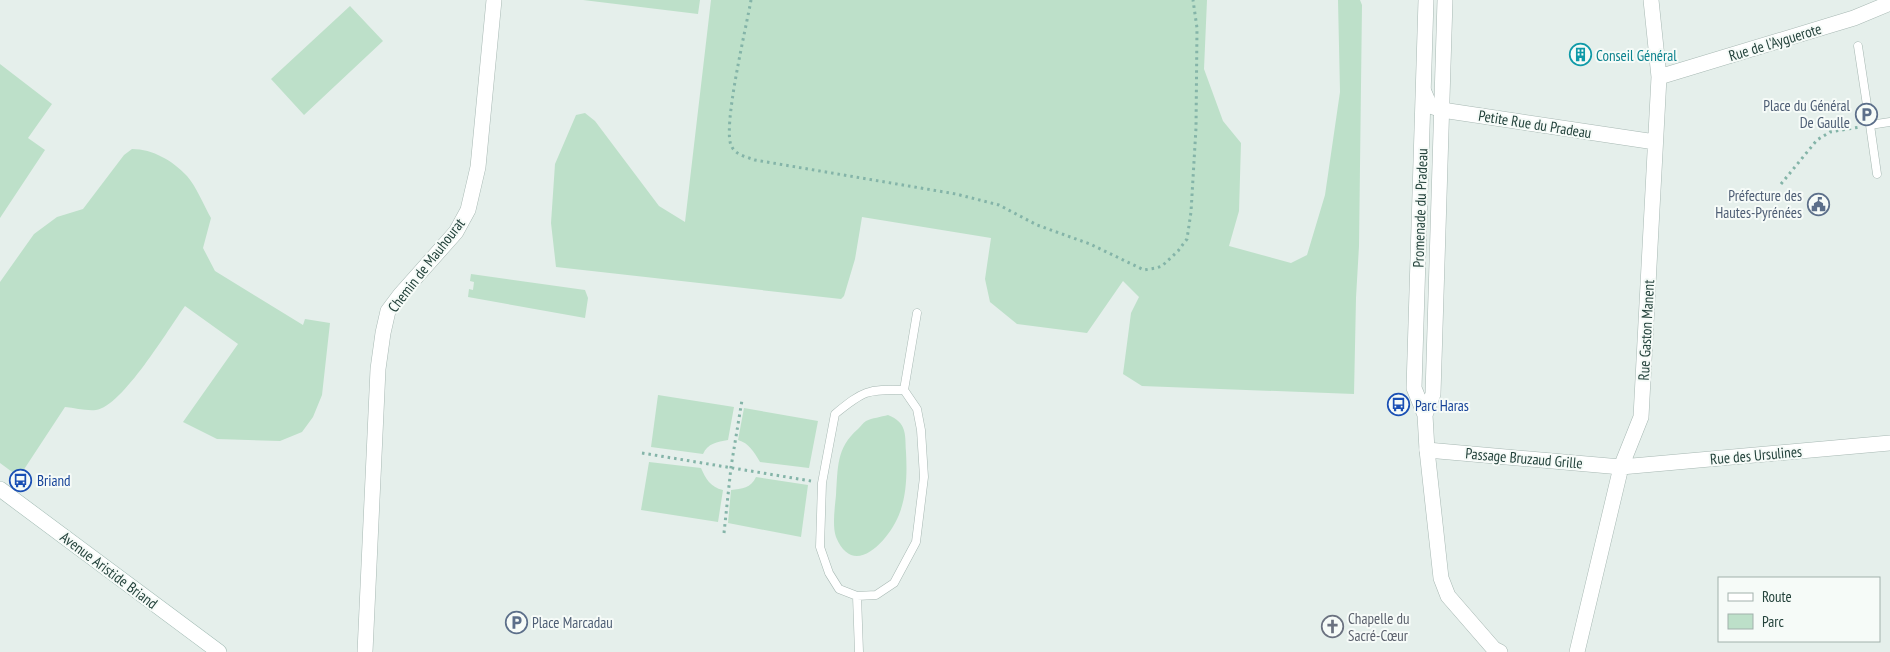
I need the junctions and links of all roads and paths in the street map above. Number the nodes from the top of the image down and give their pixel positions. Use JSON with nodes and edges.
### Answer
{"nodes":[{"id":1,"x":494,"y":0,"type":"edge"},
{"id":2,"x":751,"y":0,"type":"edge"},
{"id":3,"x":1193,"y":0,"type":"edge"},
{"id":4,"x":1426,"y":0,"type":"edge"},
{"id":5,"x":1445,"y":0,"type":"edge"},
{"id":6,"x":1651,"y":0,"type":"edge"},
{"id":7,"x":1890,"y":3,"type":"edge"},
{"id":8,"x":1858,"y":46,"type":"dead end"},
{"id":9,"x":1659,"y":77,"type":"junction"},
{"id":10,"x":1424,"y":92,"type":"junction"},
{"id":11,"x":1442,"y":110,"type":"junction"},
{"id":12,"x":1890,"y":122,"type":"edge"},
{"id":13,"x":1870,"y":125,"type":"junction"},
{"id":14,"x":1655,"y":142,"type":"junction"},
{"id":15,"x":1877,"y":174,"type":"dead end"},
{"id":16,"x":1781,"y":184,"type":"dead end"},
{"id":17,"x":918,"y":313,"type":"dead end"},
{"id":18,"x":904,"y":390,"type":"junction"},
{"id":19,"x":742,"y":400,"type":"dead end"},
{"id":20,"x":1425,"y":415,"type":"junction"},
{"id":21,"x":1890,"y":443,"type":"edge"},
{"id":22,"x":1427,"y":450,"type":"junction"},
{"id":23,"x":642,"y":453,"type":"dead end"},
{"id":24,"x":732,"y":467,"type":"junction"},
{"id":25,"x":1621,"y":467,"type":"junction"},
{"id":26,"x":822,"y":483,"type":"junction"},
{"id":27,"x":0,"y":489,"type":"edge"},
{"id":28,"x":724,"y":533,"type":"dead end"},
{"id":29,"x":857,"y":596,"type":"junction"},
{"id":30,"x":1496,"y":651,"type":"edge"},
{"id":31,"x":219,"y":652,"type":"edge"},
{"id":32,"x":365,"y":652,"type":"edge"},
{"id":33,"x":858,"y":652,"type":"edge"},
{"id":34,"x":1578,"y":652,"type":"edge"}],
"edges":[{"from":1,"to":32,"type":"street","name":"Chemin de Mauhourat"},
{"from":2,"to":3,"type":"path"},
{"from":4,"to":10,"type":"street","name":"Promenade du Pradeau"},
{"from":5,"to":11,"type":"street","name":"Promenade du Pradeau"},
{"from":6,"to":9,"type":"street","name":"Rue Gaston Manent"},
{"from":7,"to":9,"type":"street","name":"Rue de l'Ayguerote"},
{"from":8,"to":13,"type":"lane"},
{"from":9,"to":14,"type":"street","name":"Rue Gaston Manent"},
{"from":10,"to":11,"type":"street"},
{"from":10,"to":20,"type":"street","name":"Promenade du Pradeau"},
{"from":11,"to":14,"type":"street","name":"Petite Rue du Pradeau"},
{"from":11,"to":20,"type":"street","name":"Promenade du Pradeau"},
{"from":12,"to":13,"type":"lane"},
{"from":13,"to":15,"type":"lane"},
{"from":13,"to":16,"type":"path"},
{"from":14,"to":25,"type":"street","name":"Rue Gaston Manent"},
{"from":17,"to":18,"type":"lane"},
{"from":18,"to":26,"type":"lane"},
{"from":18,"to":29,"type":"lane"},
{"from":19,"to":24,"type":"path"},
{"from":20,"to":22,"type":"street","name":"Promenade du Pradeau"},
{"from":21,"to":25,"type":"street","name":"Rue des Ursulines"},
{"from":22,"to":25,"type":"street","name":"Passage Bruzaud Grille"},
{"from":22,"to":30,"type":"street","name":"Promenade du Pradeau"},
{"from":23,"to":24,"type":"path"},
{"from":24,"to":26,"type":"path"},
{"from":24,"to":28,"type":"path"},
{"from":25,"to":34,"type":"street","name":"Rue Gaston Manent"},
{"from":26,"to":29,"type":"lane"},
{"from":27,"to":31,"type":"street","name":"Avenue Aristide Briand"},
{"from":29,"to":33,"type":"lane"}]}
